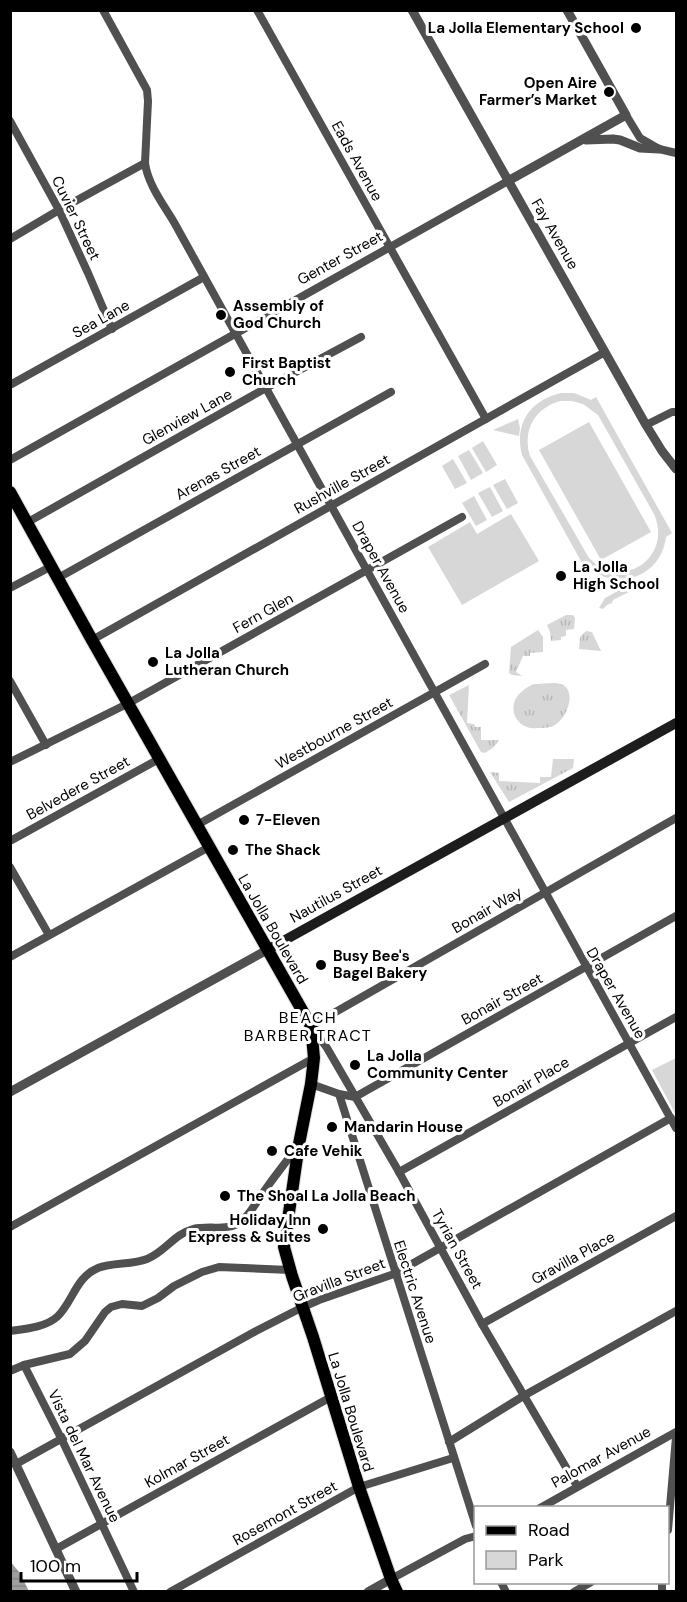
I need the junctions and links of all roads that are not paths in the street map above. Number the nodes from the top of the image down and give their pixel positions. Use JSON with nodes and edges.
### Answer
{"nodes":[{"id":1,"x":103,"y":10,"type":"edge"},
{"id":2,"x":257,"y":10,"type":"edge"},
{"id":3,"x":412,"y":10,"type":"edge"},
{"id":4,"x":567,"y":10,"type":"edge"},
{"id":5,"x":626,"y":115,"type":"junction"},
{"id":6,"x":10,"y":121,"type":"edge"},
{"id":7,"x":580,"y":141,"type":"junction"},
{"id":8,"x":659,"y":149,"type":"junction"},
{"id":9,"x":676,"y":153,"type":"edge"},
{"id":10,"x":145,"y":163,"type":"junction"},
{"id":11,"x":508,"y":181,"type":"junction"},
{"id":12,"x":59,"y":210,"type":"junction"},
{"id":13,"x":10,"y":239,"type":"edge"},
{"id":14,"x":390,"y":248,"type":"junction"},
{"id":15,"x":204,"y":277,"type":"junction"},
{"id":16,"x":112,"y":329,"type":"junction"},
{"id":17,"x":236,"y":334,"type":"junction"},
{"id":18,"x":361,"y":337,"type":"dead end"},
{"id":19,"x":605,"y":352,"type":"junction"},
{"id":20,"x":10,"y":385,"type":"edge"},
{"id":21,"x":266,"y":388,"type":"junction"},
{"id":22,"x":391,"y":392,"type":"dead end"},
{"id":23,"x":676,"y":412,"type":"edge"},
{"id":24,"x":486,"y":419,"type":"junction"},
{"id":25,"x":646,"y":425,"type":"junction"},
{"id":26,"x":297,"y":444,"type":"junction"},
{"id":27,"x":10,"y":460,"type":"edge"},
{"id":28,"x":676,"y":469,"type":"edge"},
{"id":29,"x":10,"y":492,"type":"edge"},
{"id":30,"x":332,"y":506,"type":"junction"},
{"id":31,"x":16,"y":513,"type":"edge"},
{"id":32,"x":462,"y":517,"type":"dead end"},
{"id":33,"x":28,"y":522,"type":"junction"},
{"id":34,"x":52,"y":566,"type":"junction"},
{"id":35,"x":368,"y":570,"type":"junction"},
{"id":36,"x":58,"y":578,"type":"junction"},
{"id":37,"x":10,"y":588,"type":"edge"},
{"id":38,"x":92,"y":640,"type":"junction"},
{"id":39,"x":485,"y":664,"type":"dead end"},
{"id":40,"x":10,"y":681,"type":"edge"},
{"id":41,"x":435,"y":691,"type":"junction"},
{"id":42,"x":129,"y":703,"type":"junction"},
{"id":43,"x":676,"y":723,"type":"edge"},
{"id":44,"x":46,"y":745,"type":"junction"},
{"id":45,"x":159,"y":759,"type":"junction"},
{"id":46,"x":10,"y":762,"type":"edge"},
{"id":47,"x":505,"y":818,"type":"junction"},
{"id":48,"x":676,"y":818,"type":"edge"},
{"id":49,"x":197,"y":825,"type":"junction"},
{"id":50,"x":10,"y":841,"type":"edge"},
{"id":51,"x":209,"y":847,"type":"junction"},
{"id":52,"x":10,"y":867,"type":"edge"},
{"id":53,"x":545,"y":892,"type":"junction"},
{"id":54,"x":676,"y":916,"type":"edge"},
{"id":55,"x":49,"y":935,"type":"junction"},
{"id":56,"x":267,"y":950,"type":"junction"},
{"id":57,"x":10,"y":957,"type":"edge"},
{"id":58,"x":586,"y":967,"type":"junction"},
{"id":59,"x":676,"y":1017,"type":"edge"},
{"id":60,"x":311,"y":1026,"type":"junction"},
{"id":61,"x":629,"y":1042,"type":"junction"},
{"id":62,"x":314,"y":1058,"type":"junction"},
{"id":63,"x":311,"y":1084,"type":"junction"},
{"id":64,"x":10,"y":1092,"type":"edge"},
{"id":65,"x":339,"y":1094,"type":"junction"},
{"id":66,"x":355,"y":1096,"type":"junction"},
{"id":67,"x":671,"y":1118,"type":"junction"},
{"id":68,"x":676,"y":1128,"type":"edge"},
{"id":69,"x":299,"y":1144,"type":"junction"},
{"id":70,"x":399,"y":1173,"type":"junction"},
{"id":71,"x":676,"y":1216,"type":"edge"},
{"id":72,"x":10,"y":1227,"type":"edge"},
{"id":73,"x":440,"y":1248,"type":"junction"},
{"id":74,"x":290,"y":1270,"type":"junction"},
{"id":75,"x":394,"y":1274,"type":"junction"},
{"id":76,"x":303,"y":1307,"type":"junction"},
{"id":77,"x":676,"y":1311,"type":"edge"},
{"id":78,"x":482,"y":1324,"type":"junction"},
{"id":79,"x":10,"y":1331,"type":"edge"},
{"id":80,"x":24,"y":1365,"type":"junction"},
{"id":81,"x":10,"y":1371,"type":"edge"},
{"id":82,"x":525,"y":1395,"type":"junction"},
{"id":83,"x":331,"y":1398,"type":"junction"},
{"id":84,"x":676,"y":1432,"type":"edge"},
{"id":85,"x":676,"y":1437,"type":"edge"},
{"id":86,"x":62,"y":1440,"type":"junction"},
{"id":87,"x":449,"y":1442,"type":"junction"},
{"id":88,"x":10,"y":1452,"type":"edge"},
{"id":89,"x":453,"y":1458,"type":"junction"},
{"id":90,"x":16,"y":1464,"type":"junction"},
{"id":91,"x":577,"y":1486,"type":"junction"},
{"id":92,"x":359,"y":1487,"type":"junction"},
{"id":93,"x":543,"y":1506,"type":"edge"},
{"id":94,"x":669,"y":1518,"type":"edge"},
{"id":95,"x":474,"y":1520,"type":"edge"},
{"id":96,"x":102,"y":1523,"type":"junction"},
{"id":97,"x":474,"y":1537,"type":"edge"},
{"id":98,"x":56,"y":1549,"type":"junction"},
{"id":99,"x":391,"y":1578,"type":"junction"},
{"id":100,"x":588,"y":1584,"type":"edge"},
{"id":101,"x":76,"y":1592,"type":"edge"},
{"id":102,"x":134,"y":1592,"type":"edge"},
{"id":103,"x":170,"y":1592,"type":"edge"},
{"id":104,"x":368,"y":1592,"type":"edge"},
{"id":105,"x":397,"y":1592,"type":"edge"},
{"id":106,"x":574,"y":1592,"type":"edge"}],
"edges":[{"from":1,"to":10,"type":"street","name":"Draper Avenue"},
{"from":2,"to":14,"type":"street","name":"Eads Avenue"},
{"from":3,"to":11,"type":"street","name":"Fay Avenue"},
{"from":4,"to":5,"type":"street"},
{"from":5,"to":7,"type":"street","name":"Genter Street"},
{"from":5,"to":8,"type":"street"},
{"from":6,"to":12,"type":"street","name":"Cuvier Street"},
{"from":7,"to":8,"type":"street"},
{"from":7,"to":11,"type":"street","name":"Genter Street"},
{"from":8,"to":9,"type":"street"},
{"from":10,"to":12,"type":"street"},
{"from":10,"to":15,"type":"street","name":"Draper Avenue"},
{"from":11,"to":14,"type":"street","name":"Genter Street"},
{"from":11,"to":19,"type":"street","name":"Fay Avenue"},
{"from":12,"to":13,"type":"street"},
{"from":12,"to":16,"type":"street","name":"Cuvier Street"},
{"from":14,"to":17,"type":"street","name":"Genter Street"},
{"from":14,"to":24,"type":"street","name":"Eads Avenue"},
{"from":15,"to":16,"type":"street","name":"Sea Lane"},
{"from":15,"to":17,"type":"street","name":"Draper Avenue"},
{"from":16,"to":20,"type":"street","name":"Sea Lane"},
{"from":17,"to":21,"type":"street","name":"Draper Avenue"},
{"from":17,"to":27,"type":"street","name":"Genter Street"},
{"from":18,"to":21,"type":"street","name":"Glenview Lane"},
{"from":19,"to":24,"type":"street","name":"Rushville Street"},
{"from":19,"to":25,"type":"street","name":"Fay Avenue"},
{"from":21,"to":26,"type":"street","name":"Draper Avenue"},
{"from":21,"to":33,"type":"street","name":"Glenview Lane"},
{"from":22,"to":26,"type":"street","name":"Arenas Street"},
{"from":23,"to":25,"type":"street"},
{"from":24,"to":30,"type":"street","name":"Rushville Street"},
{"from":25,"to":28,"type":"street","name":"Fay Avenue"},
{"from":26,"to":30,"type":"street","name":"Draper Avenue"},
{"from":26,"to":36,"type":"street","name":"Arenas Street"},
{"from":29,"to":31,"type":"main road","name":"La Jolla Boulevard"},
{"from":30,"to":35,"type":"street","name":"Draper Avenue"},
{"from":30,"to":38,"type":"street","name":"Rushville Street"},
{"from":31,"to":33,"type":"main road","name":"La Jolla Boulevard"},
{"from":32,"to":35,"type":"street","name":"Fern Glen"},
{"from":33,"to":34,"type":"main road","name":"La Jolla Boulevard"},
{"from":34,"to":36,"type":"main road","name":"La Jolla Boulevard"},
{"from":34,"to":37,"type":"street"},
{"from":35,"to":41,"type":"street","name":"Draper Avenue"},
{"from":35,"to":42,"type":"street","name":"Fern Glen"},
{"from":36,"to":38,"type":"main road","name":"La Jolla Boulevard"},
{"from":38,"to":42,"type":"main road","name":"La Jolla Boulevard"},
{"from":39,"to":41,"type":"street","name":"Westbourne Street"},
{"from":40,"to":44,"type":"street"},
{"from":41,"to":47,"type":"street","name":"Draper Avenue"},
{"from":41,"to":49,"type":"street","name":"Westbourne Street"},
{"from":42,"to":44,"type":"street","name":"Fern Glen"},
{"from":42,"to":45,"type":"main road","name":"La Jolla Boulevard"},
{"from":43,"to":47,"type":"main road","name":"Nautilus Street"},
{"from":44,"to":46,"type":"street","name":"Fern Glen"},
{"from":45,"to":49,"type":"main road","name":"La Jolla Boulevard"},
{"from":45,"to":50,"type":"street","name":"Belvedere Street"},
{"from":47,"to":53,"type":"street","name":"Draper Avenue"},
{"from":47,"to":56,"type":"main road","name":"Nautilus Street"},
{"from":48,"to":53,"type":"street","name":"Bonair Way"},
{"from":49,"to":51,"type":"main road","name":"La Jolla Boulevard"},
{"from":51,"to":55,"type":"street"},
{"from":51,"to":56,"type":"main road","name":"La Jolla Boulevard"},
{"from":52,"to":55,"type":"street"},
{"from":53,"to":58,"type":"street","name":"Draper Avenue"},
{"from":53,"to":60,"type":"street","name":"Bonair Way"},
{"from":54,"to":58,"type":"street","name":"Bonair Street"},
{"from":55,"to":57,"type":"street"},
{"from":56,"to":60,"type":"main road","name":"La Jolla Boulevard"},
{"from":56,"to":64,"type":"street","name":"Nautilus Street"},
{"from":58,"to":61,"type":"street","name":"Draper Avenue"},
{"from":58,"to":66,"type":"street","name":"Bonair Street"},
{"from":59,"to":61,"type":"street","name":"Bonair Place"},
{"from":60,"to":62,"type":"main road","name":"La Jolla Boulevard"},
{"from":60,"to":66,"type":"street","name":"Tyrian Street"},
{"from":61,"to":67,"type":"street","name":"Draper Avenue"},
{"from":61,"to":70,"type":"street","name":"Bonair Place"},
{"from":62,"to":63,"type":"main road","name":"La Jolla Boulevard"},
{"from":62,"to":72,"type":"street"},
{"from":63,"to":65,"type":"street"},
{"from":63,"to":69,"type":"main road","name":"La Jolla Boulevard"},
{"from":65,"to":66,"type":"street"},
{"from":65,"to":75,"type":"street","name":"Electric Avenue"},
{"from":66,"to":70,"type":"street","name":"Tyrian Street"},
{"from":67,"to":68,"type":"street","name":"Draper Avenue"},
{"from":67,"to":73,"type":"street","name":"Gravilla Street"},
{"from":69,"to":74,"type":"main road","name":"La Jolla Boulevard"},
{"from":69,"to":79,"type":"street"},
{"from":70,"to":73,"type":"street","name":"Tyrian Street"},
{"from":71,"to":78,"type":"street","name":"Gravilla Place"},
{"from":73,"to":75,"type":"street","name":"Gravilla Street"},
{"from":73,"to":78,"type":"street","name":"Tyrian Street"},
{"from":74,"to":76,"type":"main road","name":"La Jolla Boulevard"},
{"from":74,"to":80,"type":"street"},
{"from":75,"to":76,"type":"street","name":"Gravilla Street"},
{"from":75,"to":87,"type":"street","name":"Electric Avenue"},
{"from":76,"to":83,"type":"main road","name":"La Jolla Boulevard"},
{"from":76,"to":86,"type":"street","name":"Gravilla Street"},
{"from":77,"to":82,"type":"street"},
{"from":78,"to":82,"type":"street","name":"Tyrian Street"},
{"from":80,"to":81,"type":"street"},
{"from":80,"to":86,"type":"street","name":"Vista del Mar Avenue"},
{"from":82,"to":87,"type":"street"},
{"from":82,"to":91,"type":"street","name":"Tyrian Street"},
{"from":83,"to":92,"type":"main road","name":"La Jolla Boulevard"},
{"from":83,"to":96,"type":"street","name":"Kolmar Street"},
{"from":84,"to":91,"type":"street","name":"Palomar Avenue"},
{"from":85,"to":94,"type":"street"},
{"from":86,"to":90,"type":"street","name":"Gravilla Street"},
{"from":86,"to":96,"type":"street","name":"Vista del Mar Avenue"},
{"from":87,"to":89,"type":"street","name":"Electric Avenue"},
{"from":88,"to":90,"type":"street"},
{"from":89,"to":92,"type":"street","name":"Rosemont Street"},
{"from":89,"to":95,"type":"street","name":"Electric Avenue"},
{"from":90,"to":98,"type":"street"},
{"from":91,"to":93,"type":"street","name":"Palomar Avenue"},
{"from":92,"to":99,"type":"main road","name":"La Jolla Boulevard"},
{"from":92,"to":103,"type":"street","name":"Rosemont Street"},
{"from":96,"to":98,"type":"street","name":"Kolmar Street"},
{"from":96,"to":102,"type":"street","name":"Vista del Mar Avenue"},
{"from":97,"to":99,"type":"street"},
{"from":98,"to":101,"type":"street"},
{"from":99,"to":104,"type":"street"},
{"from":99,"to":105,"type":"main road","name":"La Jolla Boulevard"},
{"from":100,"to":106,"type":"street"}]}
